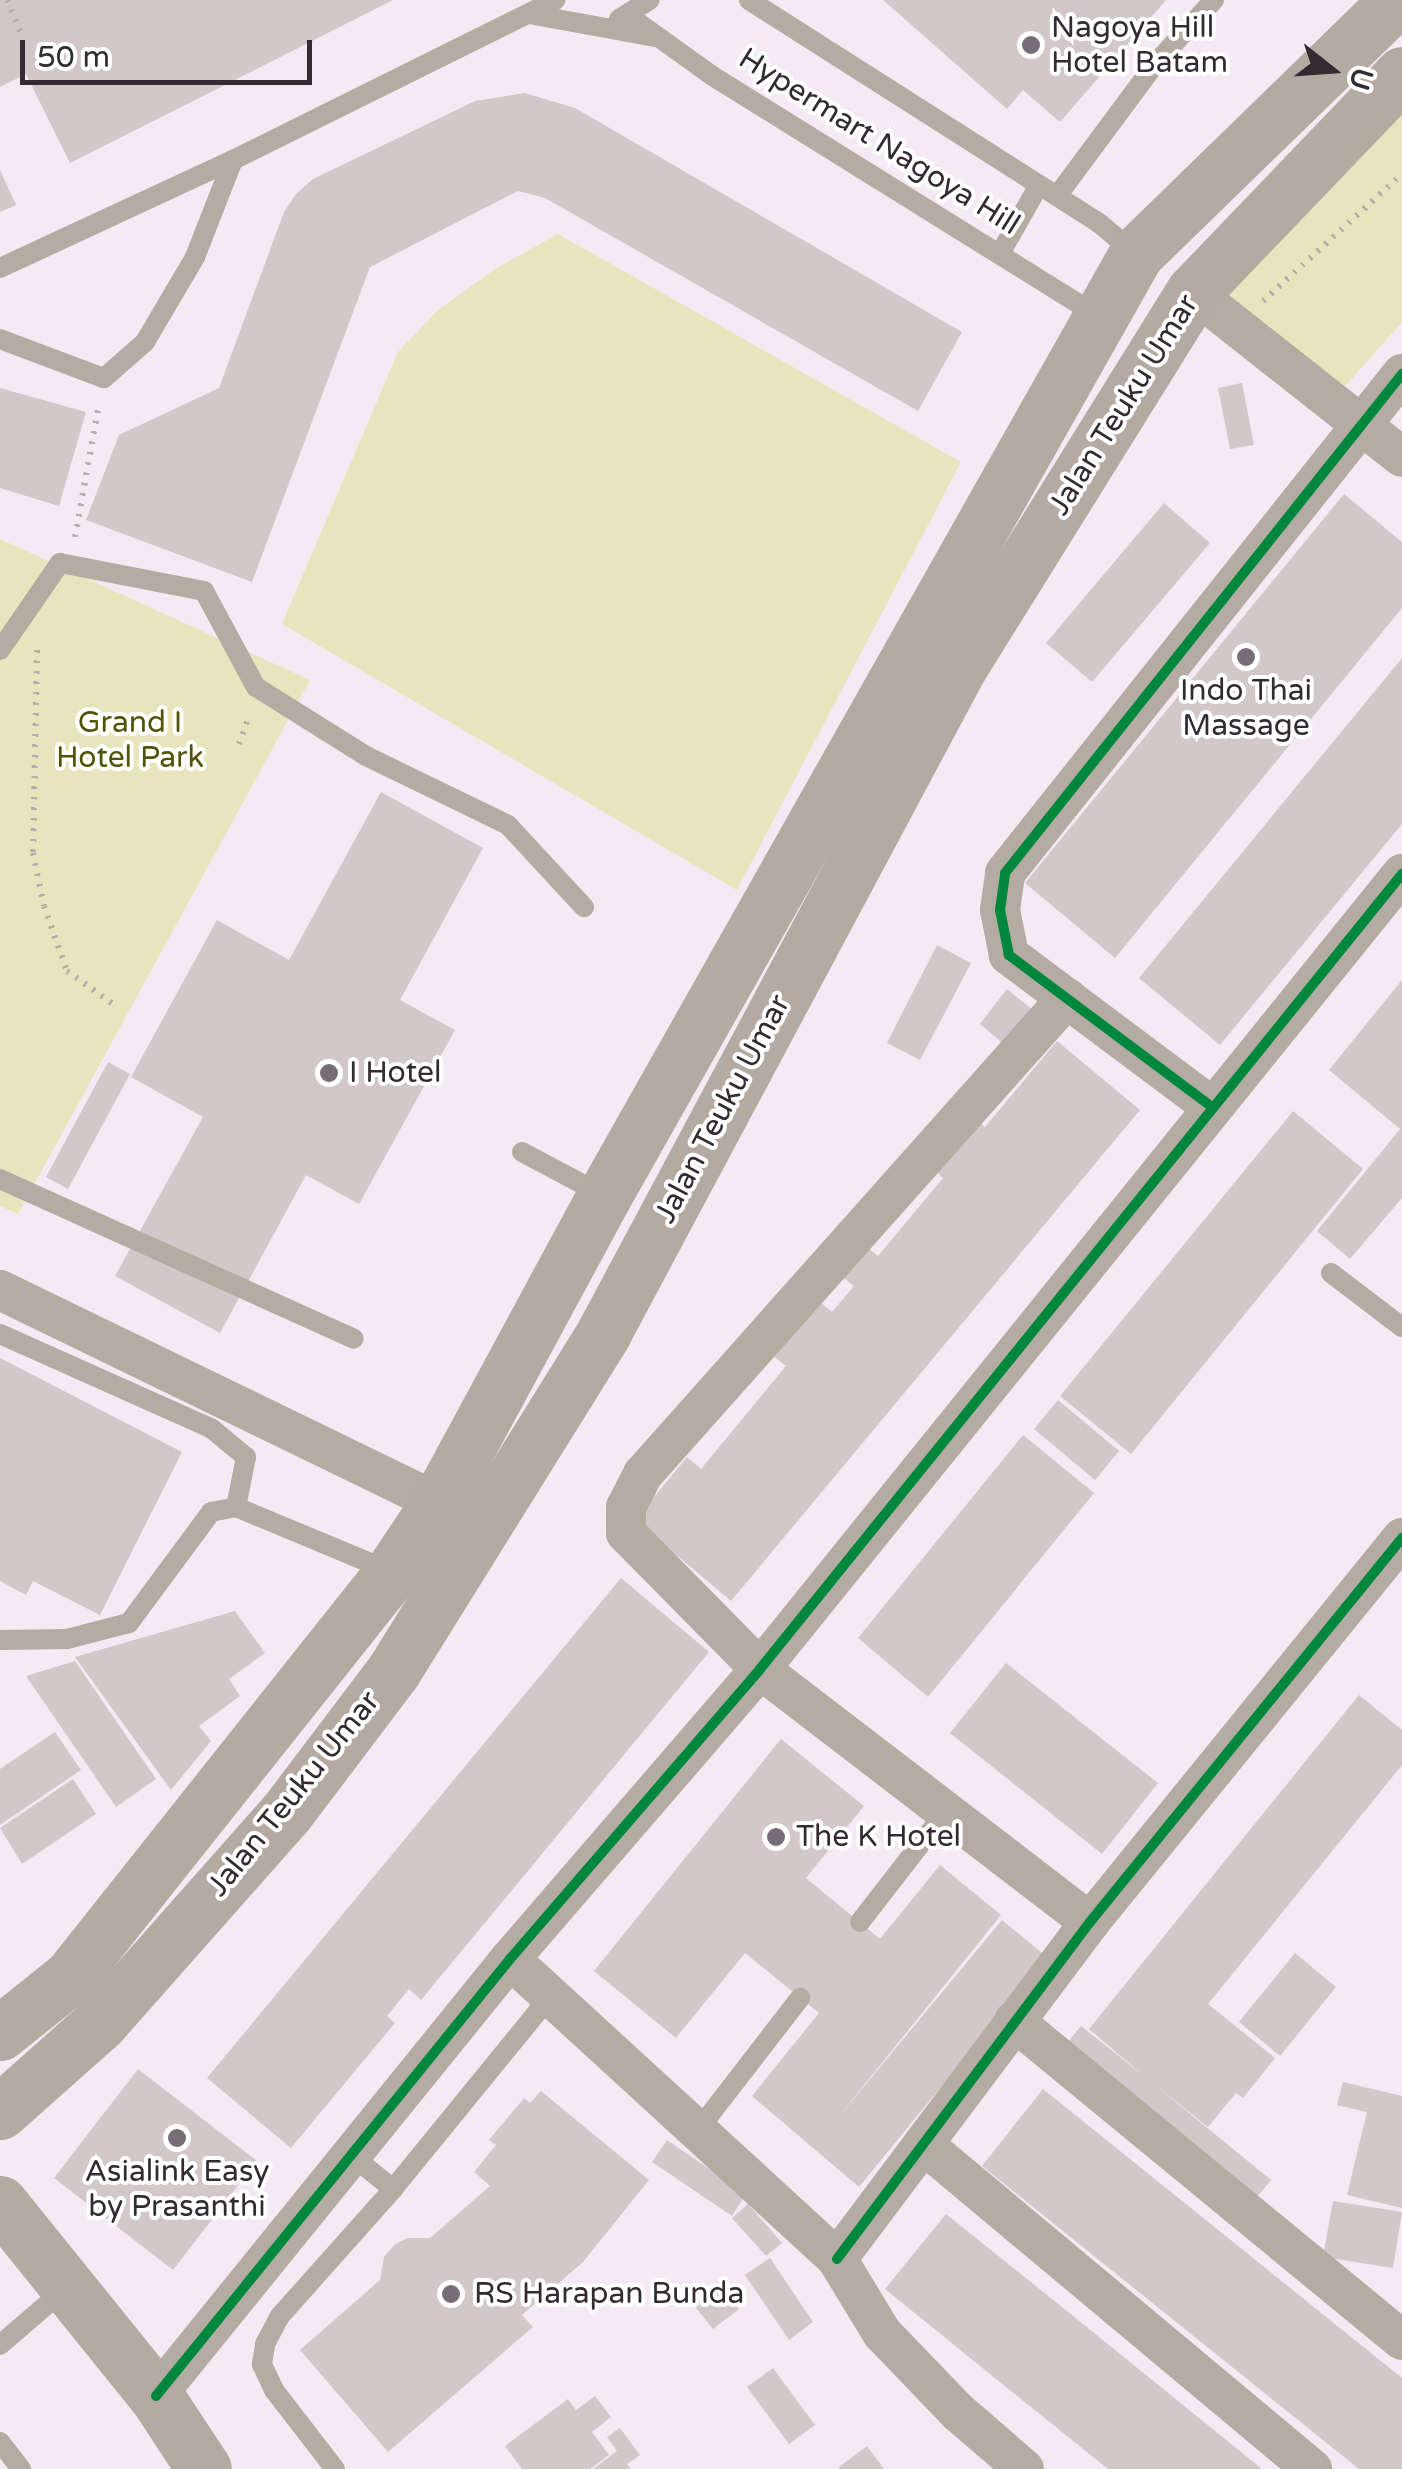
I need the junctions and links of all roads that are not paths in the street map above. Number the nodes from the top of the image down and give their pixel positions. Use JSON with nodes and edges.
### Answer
{"nodes":[{"id":1,"x":558,"y":0,"type":"edge"},
{"id":2,"x":648,"y":0,"type":"edge"},
{"id":3,"x":749,"y":0,"type":"edge"},
{"id":4,"x":1214,"y":0,"type":"edge"},
{"id":5,"x":1397,"y":0,"type":"edge"},
{"id":6,"x":529,"y":14,"type":"junction"},
{"id":7,"x":629,"y":16,"type":"junction"},
{"id":8,"x":662,"y":38,"type":"junction"},
{"id":9,"x":1402,"y":74,"type":"edge"},
{"id":10,"x":233,"y":160,"type":"junction"},
{"id":11,"x":1048,"y":190,"type":"junction"},
{"id":12,"x":1000,"y":252,"type":"junction"},
{"id":13,"x":1136,"y":254,"type":"junction"},
{"id":14,"x":0,"y":268,"type":"edge"},
{"id":15,"x":1193,"y":292,"type":"junction"},
{"id":16,"x":1099,"y":317,"type":"junction"},
{"id":17,"x":0,"y":339,"type":"edge"},
{"id":18,"x":1402,"y":374,"type":"edge"},
{"id":19,"x":1360,"y":423,"type":"junction"},
{"id":20,"x":1402,"y":458,"type":"edge"},
{"id":21,"x":0,"y":650,"type":"edge"},
{"id":22,"x":1402,"y":874,"type":"edge"},
{"id":23,"x":584,"y":908,"type":"dead end"},
{"id":24,"x":1067,"y":998,"type":"junction"},
{"id":25,"x":1212,"y":1107,"type":"junction"},
{"id":26,"x":522,"y":1152,"type":"dead end"},
{"id":27,"x":0,"y":1180,"type":"edge"},
{"id":28,"x":604,"y":1196,"type":"junction"},
{"id":29,"x":1331,"y":1273,"type":"dead end"},
{"id":30,"x":0,"y":1290,"type":"edge"},
{"id":31,"x":1402,"y":1327,"type":"edge"},
{"id":32,"x":0,"y":1334,"type":"edge"},
{"id":33,"x":354,"y":1339,"type":"dead end"},
{"id":34,"x":438,"y":1503,"type":"junction"},
{"id":35,"x":236,"y":1507,"type":"junction"},
{"id":36,"x":1402,"y":1538,"type":"edge"},
{"id":37,"x":392,"y":1572,"type":"junction"},
{"id":38,"x":1383,"y":1588,"type":"edge"},
{"id":39,"x":0,"y":1640,"type":"edge"},
{"id":40,"x":760,"y":1669,"type":"junction"},
{"id":41,"x":947,"y":1810,"type":"junction"},
{"id":42,"x":860,"y":1922,"type":"dead end"},
{"id":43,"x":1090,"y":1922,"type":"junction"},
{"id":44,"x":510,"y":1958,"type":"junction"},
{"id":45,"x":552,"y":1995,"type":"junction"},
{"id":46,"x":800,"y":1998,"type":"dead end"},
{"id":47,"x":1014,"y":2021,"type":"junction"},
{"id":48,"x":0,"y":2033,"type":"edge"},
{"id":49,"x":0,"y":2112,"type":"edge"},
{"id":50,"x":698,"y":2130,"type":"junction"},
{"id":51,"x":923,"y":2144,"type":"junction"},
{"id":52,"x":351,"y":2155,"type":"junction"},
{"id":53,"x":393,"y":2189,"type":"junction"},
{"id":54,"x":0,"y":2203,"type":"edge"},
{"id":55,"x":837,"y":2259,"type":"junction"},
{"id":56,"x":67,"y":2286,"type":"junction"},
{"id":57,"x":1402,"y":2340,"type":"edge"},
{"id":58,"x":0,"y":2345,"type":"edge"},
{"id":59,"x":156,"y":2396,"type":"junction"},
{"id":60,"x":0,"y":2442,"type":"edge"},
{"id":61,"x":335,"y":2468,"type":"edge"},
{"id":62,"x":20,"y":2469,"type":"edge"},
{"id":63,"x":204,"y":2469,"type":"edge"},
{"id":64,"x":1024,"y":2469,"type":"edge"},
{"id":65,"x":1312,"y":2469,"type":"edge"}],
"edges":[{"from":1,"to":6,"type":"lane"},
{"from":1,"to":7,"type":"lane"},
{"from":2,"to":7,"type":"lane"},
{"from":3,"to":11,"type":"lane","name":"Hypermart Nagoya Hill"},
{"from":4,"to":11,"type":"lane"},
{"from":5,"to":13,"type":"main road","name":"Jalan Teuku Umar"},
{"from":6,"to":8,"type":"lane"},
{"from":6,"to":10,"type":"lane"},
{"from":7,"to":8,"type":"lane","name":"Hypermart Nagoya Hill"},
{"from":8,"to":12,"type":"lane","name":"Hypermart Nagoya Hill"},
{"from":9,"to":15,"type":"main road","name":"Jalan Teuku Umar"},
{"from":10,"to":14,"type":"lane"},
{"from":10,"to":17,"type":"lane"},
{"from":11,"to":12,"type":"lane"},
{"from":11,"to":13,"type":"lane","name":"Hypermart Nagoya Hill"},
{"from":12,"to":16,"type":"lane","name":"Hypermart Nagoya Hill"},
{"from":13,"to":16,"type":"main road","name":"Jalan Teuku Umar"},
{"from":15,"to":19,"type":"street"},
{"from":15,"to":49,"type":"main road","name":"Jalan Teuku Umar"},
{"from":16,"to":28,"type":"main road","name":"Jalan Teuku Umar"},
{"from":18,"to":19,"type":"street"},
{"from":19,"to":20,"type":"street"},
{"from":19,"to":24,"type":"street"},
{"from":21,"to":23,"type":"lane"},
{"from":22,"to":25,"type":"street"},
{"from":24,"to":25,"type":"street"},
{"from":24,"to":40,"type":"street"},
{"from":25,"to":40,"type":"street"},
{"from":26,"to":28,"type":"lane"},
{"from":27,"to":33,"type":"lane"},
{"from":28,"to":34,"type":"main road","name":"Jalan Teuku Umar"},
{"from":29,"to":31,"type":"lane"},
{"from":30,"to":34,"type":"street"},
{"from":32,"to":35,"type":"lane"},
{"from":34,"to":37,"type":"main road","name":"Jalan Teuku Umar"},
{"from":35,"to":37,"type":"lane"},
{"from":35,"to":39,"type":"lane"},
{"from":36,"to":38,"type":"street"},
{"from":37,"to":48,"type":"main road","name":"Jalan Teuku Umar"},
{"from":38,"to":43,"type":"street"},
{"from":40,"to":41,"type":"street"},
{"from":40,"to":44,"type":"street"},
{"from":41,"to":42,"type":"lane"},
{"from":41,"to":43,"type":"street"},
{"from":43,"to":47,"type":"street"},
{"from":44,"to":45,"type":"street"},
{"from":44,"to":52,"type":"street"},
{"from":45,"to":50,"type":"street"},
{"from":45,"to":53,"type":"lane"},
{"from":46,"to":50,"type":"lane"},
{"from":47,"to":51,"type":"street"},
{"from":47,"to":57,"type":"street"},
{"from":50,"to":55,"type":"street"},
{"from":51,"to":55,"type":"street"},
{"from":51,"to":65,"type":"street"},
{"from":52,"to":53,"type":"lane"},
{"from":52,"to":59,"type":"street"},
{"from":53,"to":61,"type":"lane"},
{"from":54,"to":56,"type":"main road"},
{"from":55,"to":64,"type":"street"},
{"from":56,"to":58,"type":"lane"},
{"from":56,"to":59,"type":"main road"},
{"from":59,"to":63,"type":"main road"},
{"from":60,"to":62,"type":"lane"}]}
